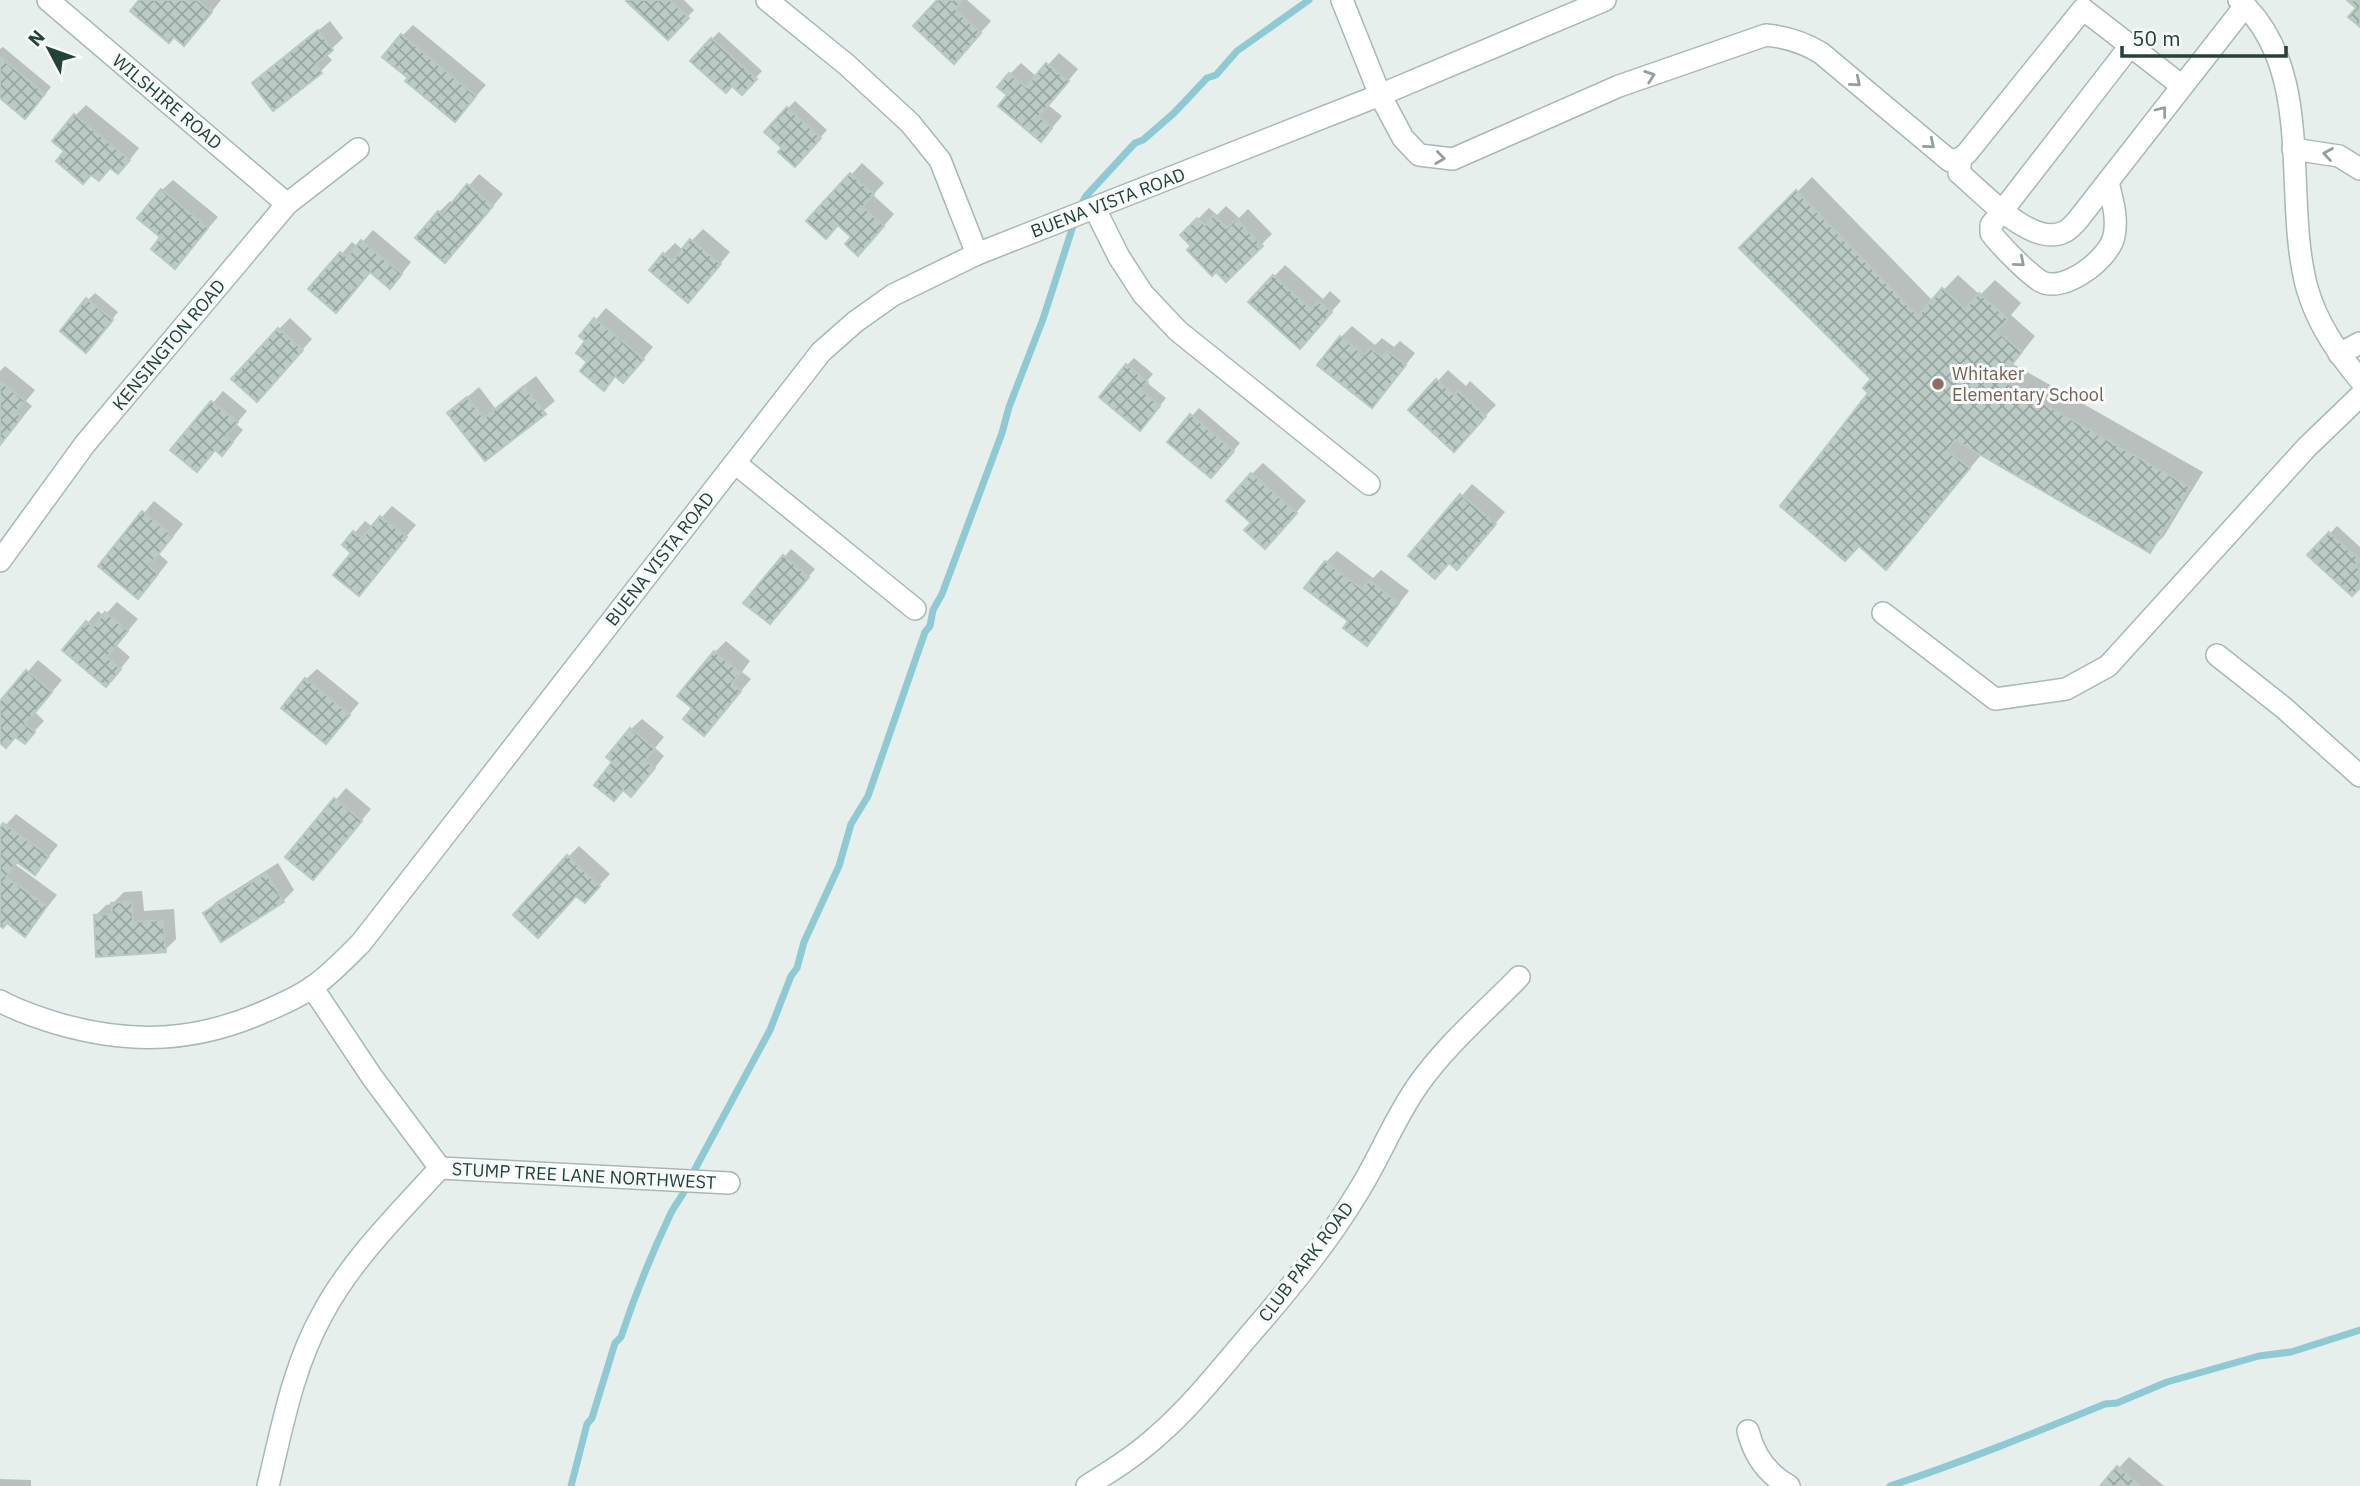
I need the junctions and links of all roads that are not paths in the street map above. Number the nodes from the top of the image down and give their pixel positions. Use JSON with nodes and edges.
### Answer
{"nodes":[{"id":1,"x":48,"y":0,"type":"edge"},
{"id":2,"x":767,"y":0,"type":"edge"},
{"id":3,"x":1342,"y":0,"type":"edge"},
{"id":4,"x":1605,"y":0,"type":"edge"},
{"id":5,"x":2242,"y":3,"type":"edge"},
{"id":6,"x":2130,"y":46,"type":"junction"},
{"id":7,"x":2182,"y":86,"type":"junction"},
{"id":8,"x":1380,"y":95,"type":"junction"},
{"id":9,"x":358,"y":149,"type":"dead end"},
{"id":10,"x":2293,"y":149,"type":"junction"},
{"id":11,"x":1961,"y":158,"type":"junction"},
{"id":12,"x":2360,"y":169,"type":"edge"},
{"id":13,"x":2114,"y":174,"type":"junction"},
{"id":14,"x":287,"y":204,"type":"junction"},
{"id":15,"x":1096,"y":209,"type":"junction"},
{"id":16,"x":2003,"y":210,"type":"junction"},
{"id":17,"x":977,"y":254,"type":"junction"},
{"id":18,"x":2360,"y":344,"type":"edge"},
{"id":19,"x":2339,"y":354,"type":"junction"},
{"id":20,"x":2360,"y":380,"type":"edge"},
{"id":21,"x":2360,"y":396,"type":"edge"},
{"id":22,"x":735,"y":463,"type":"junction"},
{"id":23,"x":1369,"y":484,"type":"dead end"},
{"id":24,"x":0,"y":561,"type":"edge"},
{"id":25,"x":915,"y":609,"type":"dead end"},
{"id":26,"x":1883,"y":613,"type":"dead end"},
{"id":27,"x":2217,"y":655,"type":"dead end"},
{"id":28,"x":2360,"y":776,"type":"edge"},
{"id":29,"x":1519,"y":977,"type":"dead end"},
{"id":30,"x":312,"y":987,"type":"junction"},
{"id":31,"x":0,"y":1001,"type":"edge"},
{"id":32,"x":440,"y":1168,"type":"junction"},
{"id":33,"x":729,"y":1183,"type":"dead end"},
{"id":34,"x":1748,"y":1431,"type":"dead end"},
{"id":35,"x":268,"y":1486,"type":"edge"},
{"id":36,"x":1087,"y":1486,"type":"edge"},
{"id":37,"x":1789,"y":1486,"type":"edge"}],
"edges":[{"from":1,"to":14,"type":"street","name":"WILSHIRE ROAD"},
{"from":2,"to":17,"type":"street"},
{"from":3,"to":8,"type":"street"},
{"from":4,"to":8,"type":"street","name":"BUENA VISTA ROAD"},
{"from":5,"to":7,"type":"street"},
{"from":5,"to":10,"type":"street"},
{"from":6,"to":7,"type":"street"},
{"from":6,"to":11,"type":"street"},
{"from":6,"to":16,"type":"street"},
{"from":13,"to":7,"type":"street","one_way":true},
{"from":8,"to":11,"type":"street","one_way":true},
{"from":8,"to":15,"type":"street","name":"BUENA VISTA ROAD"},
{"from":9,"to":14,"type":"street","name":"KENSINGTON ROAD"},
{"from":12,"to":10,"type":"street","one_way":true},
{"from":10,"to":19,"type":"street"},
{"from":11,"to":16,"type":"street"},
{"from":13,"to":16,"type":"street"},
{"from":16,"to":13,"type":"street","one_way":true},
{"from":14,"to":24,"type":"street","name":"KENSINGTON ROAD"},
{"from":15,"to":17,"type":"street","name":"BUENA VISTA ROAD"},
{"from":15,"to":23,"type":"street"},
{"from":17,"to":22,"type":"street","name":"BUENA VISTA ROAD"},
{"from":18,"to":19,"type":"street"},
{"from":19,"to":20,"type":"street"},
{"from":21,"to":26,"type":"street"},
{"from":22,"to":25,"type":"street"},
{"from":22,"to":30,"type":"street","name":"BUENA VISTA ROAD"},
{"from":27,"to":28,"type":"street"},
{"from":29,"to":36,"type":"street","name":"CLUB PARK ROAD"},
{"from":30,"to":31,"type":"street","name":"BUENA VISTA ROAD"},
{"from":30,"to":32,"type":"street"},
{"from":32,"to":33,"type":"street","name":"STUMP TREE LANE NORTHWEST"},
{"from":32,"to":35,"type":"street"},
{"from":34,"to":37,"type":"street"}]}
